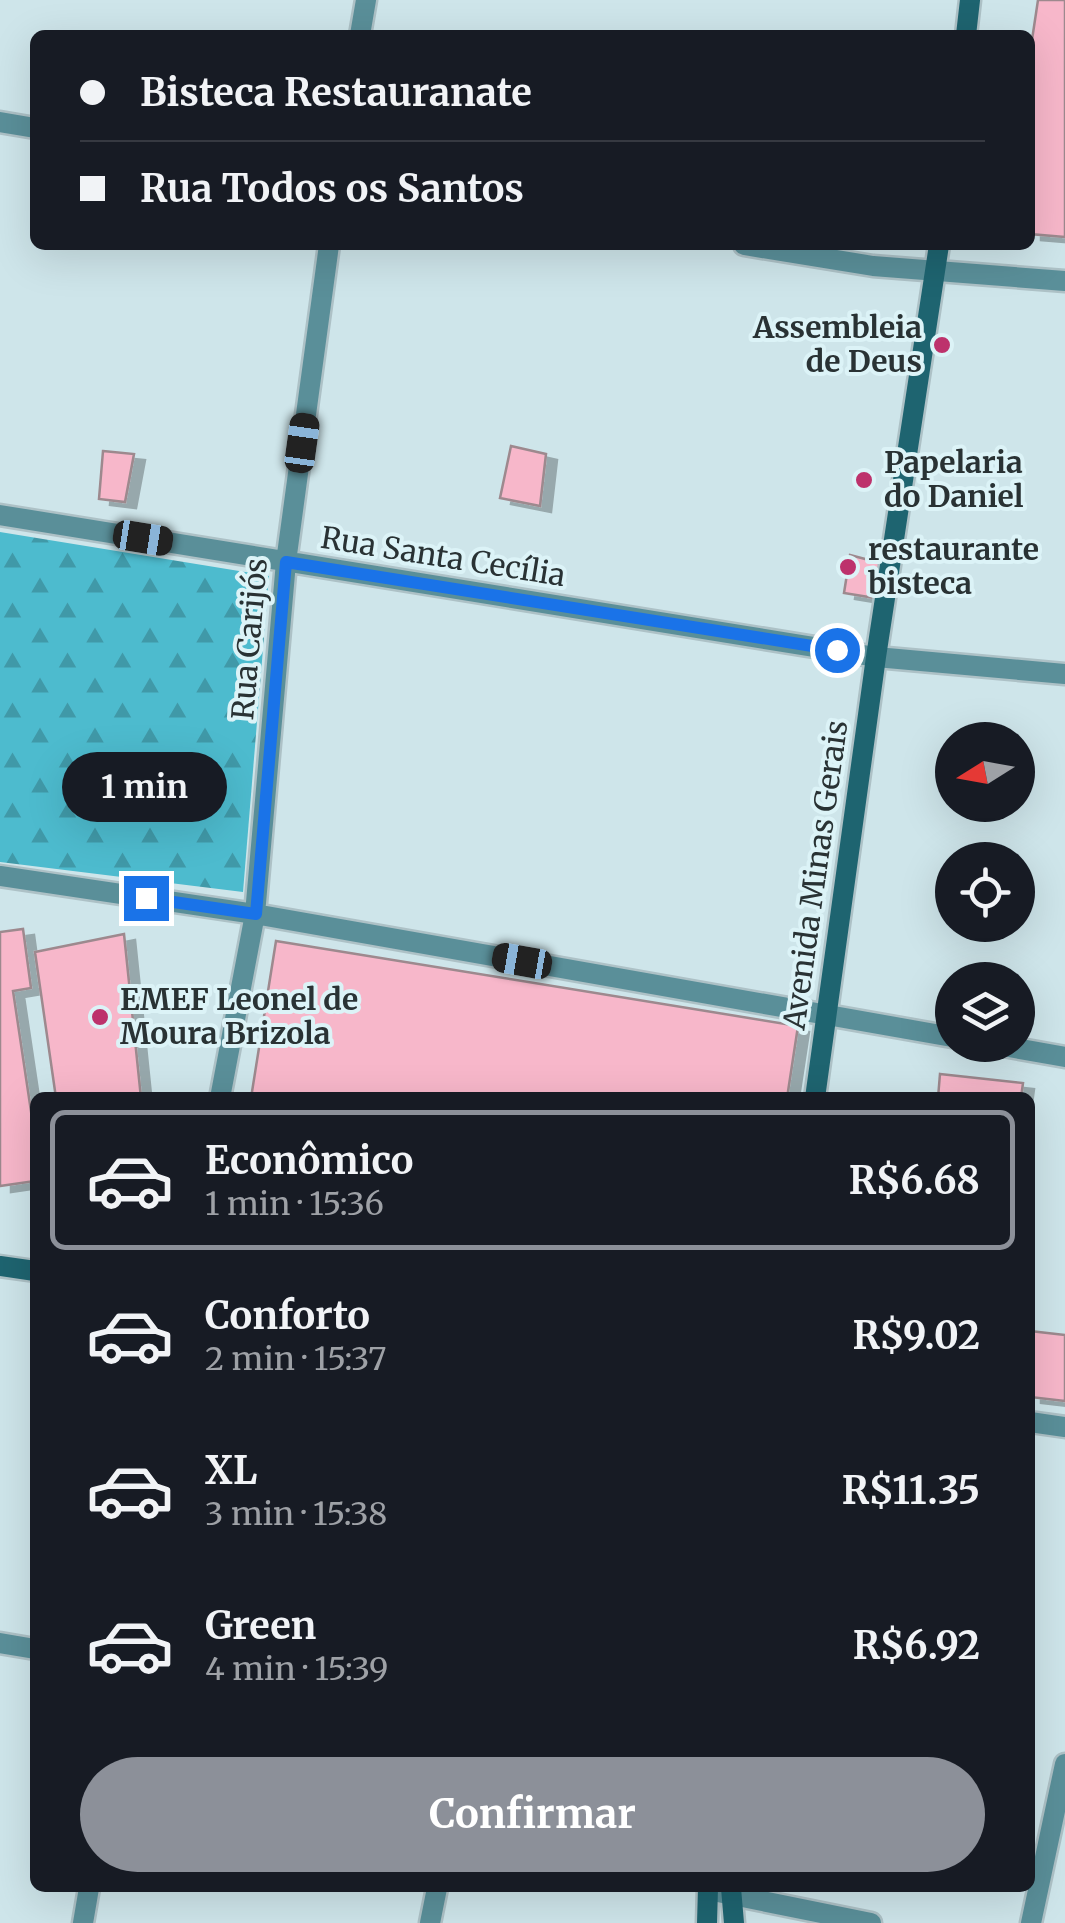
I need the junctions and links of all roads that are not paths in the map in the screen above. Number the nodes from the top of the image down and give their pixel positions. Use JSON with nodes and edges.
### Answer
{"nodes":[{"id":1,"x":366,"y":0,"type":"edge"},
{"id":2,"x":970,"y":0,"type":"edge"},
{"id":3,"x":361,"y":30,"type":"edge"},
{"id":4,"x":967,"y":30,"type":"edge"},
{"id":5,"x":0,"y":122,"type":"edge"},
{"id":6,"x":30,"y":127,"type":"edge"},
{"id":7,"x":327,"y":250,"type":"edge"},
{"id":8,"x":775,"y":250,"type":"edge"},
{"id":9,"x":938,"y":250,"type":"edge"},
{"id":10,"x":935,"y":272,"type":"junction"},
{"id":11,"x":1065,"y":281,"type":"edge"},
{"id":12,"x":0,"y":516,"type":"edge"},
{"id":13,"x":286,"y":562,"type":"junction"},
{"id":14,"x":876,"y":657,"type":"junction"},
{"id":15,"x":1065,"y":674,"type":"edge"},
{"id":16,"x":0,"y":876,"type":"edge"},
{"id":17,"x":256,"y":914,"type":"junction"},
{"id":18,"x":827,"y":1015,"type":"junction"},
{"id":19,"x":935,"y":1034,"type":"edge"},
{"id":20,"x":1035,"y":1052,"type":"edge"},
{"id":21,"x":1065,"y":1057,"type":"edge"},
{"id":22,"x":221,"y":1092,"type":"edge"},
{"id":23,"x":816,"y":1092,"type":"edge"},
{"id":24,"x":0,"y":1266,"type":"edge"},
{"id":25,"x":30,"y":1271,"type":"edge"},
{"id":26,"x":1035,"y":1423,"type":"edge"},
{"id":27,"x":1065,"y":1426,"type":"edge"},
{"id":28,"x":0,"y":1643,"type":"edge"},
{"id":29,"x":30,"y":1648,"type":"edge"},
{"id":30,"x":1065,"y":1764,"type":"edge"},
{"id":31,"x":88,"y":1892,"type":"edge"},
{"id":32,"x":436,"y":1892,"type":"edge"},
{"id":33,"x":708,"y":1892,"type":"edge"},
{"id":34,"x":732,"y":1892,"type":"edge"},
{"id":35,"x":736,"y":1892,"type":"edge"},
{"id":36,"x":84,"y":1923,"type":"edge"},
{"id":37,"x":430,"y":1923,"type":"edge"},
{"id":38,"x":706,"y":1923,"type":"edge"},
{"id":39,"x":734,"y":1923,"type":"edge"},
{"id":40,"x":872,"y":1923,"type":"edge"},
{"id":41,"x":1031,"y":1923,"type":"edge"}],
"edges":[{"from":1,"to":3,"type":"street"},
{"from":2,"to":4,"type":"street"},
{"from":5,"to":6,"type":"street"},
{"from":7,"to":13,"type":"street","name":"Rua Carijós"},
{"from":8,"to":10,"type":"street"},
{"from":9,"to":10,"type":"street","name":"Avenida Minas Gerais"},
{"from":10,"to":11,"type":"street"},
{"from":10,"to":14,"type":"street","name":"Avenida Minas Gerais"},
{"from":12,"to":13,"type":"street","name":"Rua Santa Cecília"},
{"from":13,"to":14,"type":"street","name":"Rua Santa Cecília"},
{"from":13,"to":17,"type":"street","name":"Rua Carijós"},
{"from":14,"to":15,"type":"street","name":"Rua Santa Cecília"},
{"from":14,"to":18,"type":"street","name":"Avenida Minas Gerais"},
{"from":16,"to":17,"type":"street"},
{"from":17,"to":18,"type":"street"},
{"from":17,"to":22,"type":"street","name":"Rua Carijós"},
{"from":18,"to":19,"type":"street"},
{"from":18,"to":23,"type":"street","name":"Avenida Minas Gerais"},
{"from":20,"to":21,"type":"street"},
{"from":24,"to":25,"type":"street"},
{"from":26,"to":27,"type":"street"},
{"from":28,"to":29,"type":"street"},
{"from":30,"to":41,"type":"street"},
{"from":31,"to":36,"type":"street"},
{"from":32,"to":37,"type":"street"},
{"from":33,"to":38,"type":"street"},
{"from":34,"to":39,"type":"street"},
{"from":35,"to":40,"type":"street"}]}
